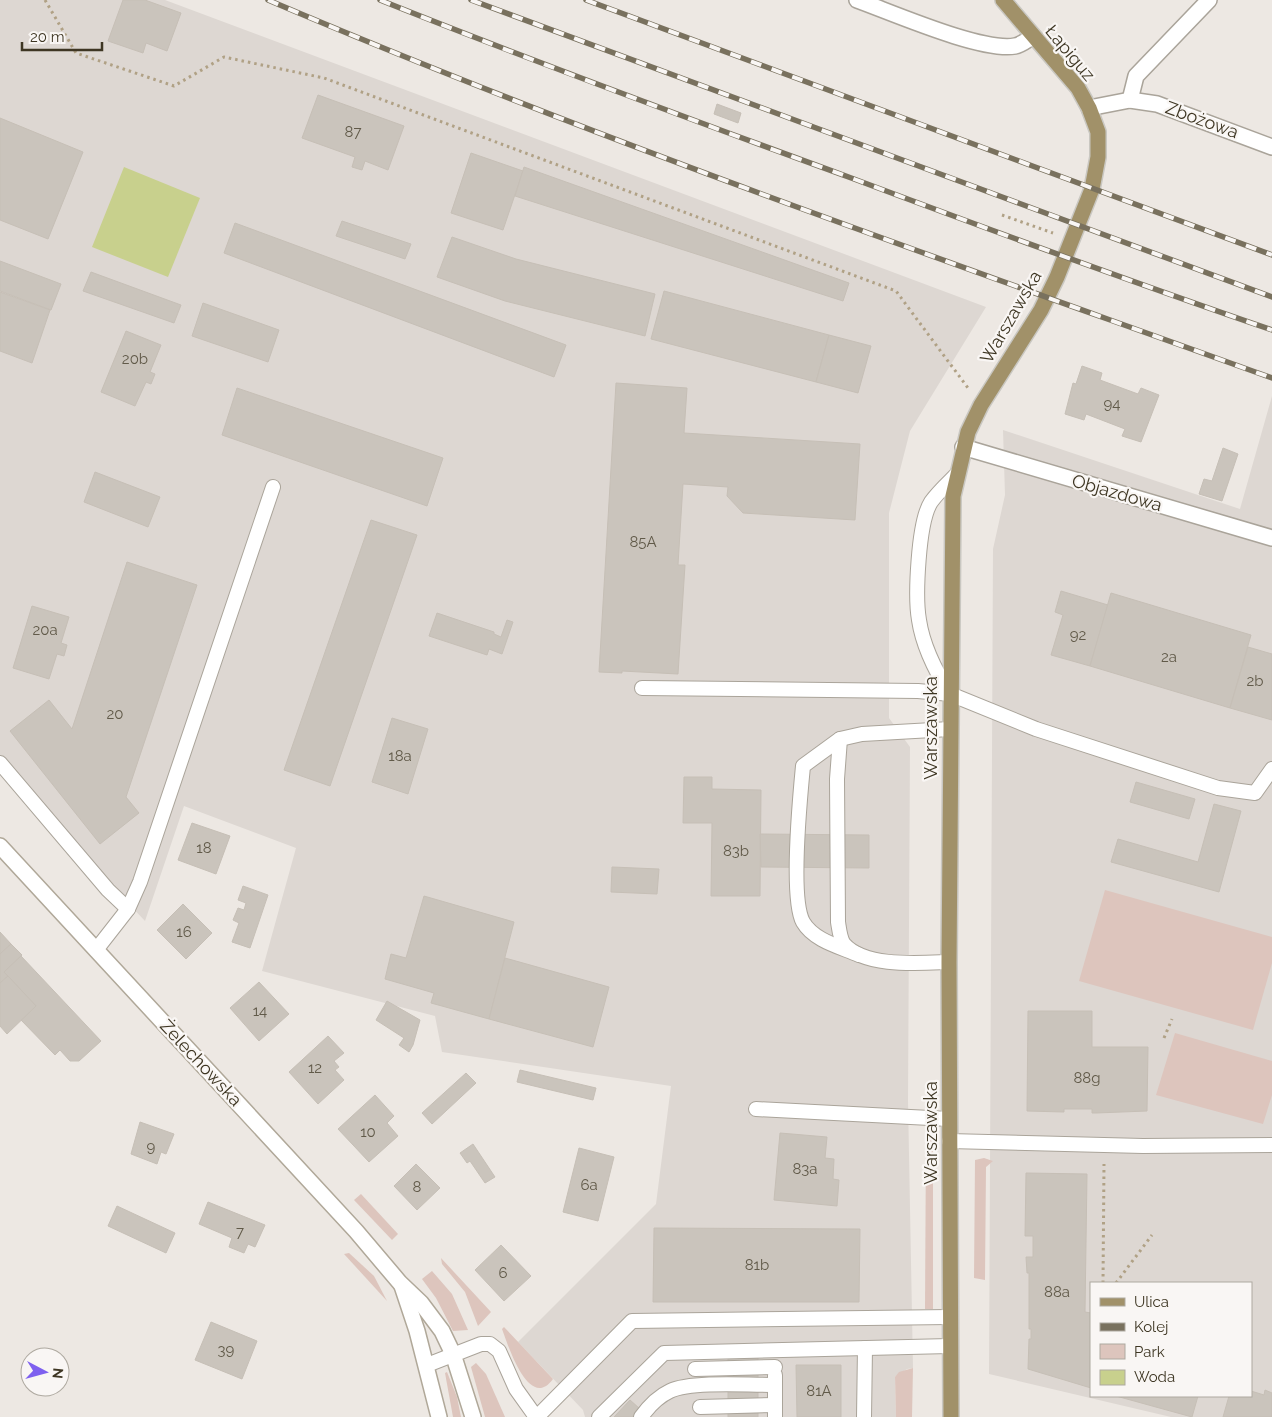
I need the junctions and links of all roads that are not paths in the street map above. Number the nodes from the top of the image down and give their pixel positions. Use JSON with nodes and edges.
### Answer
{"nodes":[{"id":1,"x":857,"y":0,"type":"edge"},
{"id":2,"x":1003,"y":0,"type":"edge"},
{"id":3,"x":1209,"y":0,"type":"edge"},
{"id":4,"x":1032,"y":37,"type":"junction"},
{"id":5,"x":1130,"y":100,"type":"junction"},
{"id":6,"x":1089,"y":108,"type":"junction"},
{"id":7,"x":1272,"y":147,"type":"edge"},
{"id":8,"x":963,"y":447,"type":"junction"},
{"id":9,"x":957,"y":474,"type":"junction"},
{"id":10,"x":273,"y":487,"type":"dead end"},
{"id":11,"x":1272,"y":538,"type":"edge"},
{"id":12,"x":642,"y":688,"type":"dead end"},
{"id":13,"x":950,"y":694,"type":"junction"},
{"id":14,"x":950,"y":729,"type":"junction"},
{"id":15,"x":840,"y":739,"type":"junction"},
{"id":16,"x":0,"y":763,"type":"edge"},
{"id":17,"x":1272,"y":769,"type":"edge"},
{"id":18,"x":0,"y":846,"type":"edge"},
{"id":19,"x":128,"y":909,"type":"junction"},
{"id":20,"x":96,"y":950,"type":"junction"},
{"id":21,"x":859,"y":955,"type":"junction"},
{"id":22,"x":949,"y":962,"type":"junction"},
{"id":23,"x":756,"y":1109,"type":"dead end"},
{"id":24,"x":949,"y":1119,"type":"junction"},
{"id":25,"x":949,"y":1141,"type":"junction"},
{"id":26,"x":1272,"y":1145,"type":"edge"},
{"id":27,"x":400,"y":1283,"type":"junction"},
{"id":28,"x":950,"y":1317,"type":"junction"},
{"id":29,"x":950,"y":1346,"type":"junction"},
{"id":30,"x":865,"y":1348,"type":"junction"},
{"id":31,"x":775,"y":1351,"type":"junction"},
{"id":32,"x":694,"y":1352,"type":"junction"},
{"id":33,"x":453,"y":1354,"type":"junction"},
{"id":34,"x":427,"y":1365,"type":"junction"},
{"id":35,"x":775,"y":1367,"type":"junction"},
{"id":36,"x":695,"y":1369,"type":"junction"},
{"id":37,"x":775,"y":1384,"type":"junction"},
{"id":38,"x":950,"y":1384,"type":"junction"},
{"id":39,"x":697,"y":1386,"type":"junction"},
{"id":40,"x":434,"y":1398,"type":"junction"},
{"id":41,"x":775,"y":1411,"type":"edge"},
{"id":42,"x":700,"y":1412,"type":"edge"},
{"id":43,"x":433,"y":1417,"type":"edge"},
{"id":44,"x":439,"y":1417,"type":"edge"},
{"id":45,"x":473,"y":1417,"type":"edge"},
{"id":46,"x":537,"y":1417,"type":"edge"},
{"id":47,"x":599,"y":1417,"type":"edge"},
{"id":48,"x":641,"y":1417,"type":"edge"},
{"id":49,"x":864,"y":1417,"type":"edge"},
{"id":50,"x":943,"y":1417,"type":"edge"},
{"id":51,"x":951,"y":1417,"type":"edge"}],
"edges":[{"from":1,"to":4,"type":"main road"},
{"from":2,"to":4,"type":"main road","name":"Łapiguz"},
{"from":3,"to":5,"type":"main road"},
{"from":4,"to":6,"type":"main road","name":"Łapiguz"},
{"from":5,"to":6,"type":"main road","name":"Zbożowa"},
{"from":5,"to":7,"type":"main road","name":"Zbożowa"},
{"from":6,"to":8,"type":"main road","name":"Warszawska"},
{"from":8,"to":9,"type":"main road","name":"Warszawska"},
{"from":8,"to":11,"type":"main road","name":"Objazdowa"},
{"from":9,"to":13,"type":"main road","name":"Warszawska"},
{"from":9,"to":13,"type":"lane"},
{"from":10,"to":19,"type":"lane"},
{"from":12,"to":13,"type":"lane"},
{"from":13,"to":14,"type":"main road","name":"Warszawska"},
{"from":13,"to":17,"type":"lane"},
{"from":14,"to":15,"type":"lane"},
{"from":14,"to":22,"type":"main road","name":"Warszawska"},
{"from":15,"to":21,"type":"lane"},
{"from":15,"to":21,"type":"lane"},
{"from":16,"to":19,"type":"lane"},
{"from":18,"to":20,"type":"main road","name":"Żelechowska"},
{"from":19,"to":20,"type":"lane"},
{"from":20,"to":27,"type":"main road","name":"Żelechowska"},
{"from":21,"to":22,"type":"lane"},
{"from":22,"to":24,"type":"main road","name":"Warszawska"},
{"from":23,"to":24,"type":"lane"},
{"from":24,"to":25,"type":"main road","name":"Warszawska"},
{"from":25,"to":26,"type":"lane"},
{"from":25,"to":28,"type":"main road","name":"Warszawska"},
{"from":27,"to":33,"type":"main road","name":"Żelechowska"},
{"from":27,"to":34,"type":"main road","name":"Żelechowska"},
{"from":28,"to":29,"type":"main road","name":"Warszawska"},
{"from":28,"to":46,"type":"lane"},
{"from":29,"to":30,"type":"lane"},
{"from":29,"to":38,"type":"main road","name":"Warszawska"},
{"from":30,"to":31,"type":"lane"},
{"from":30,"to":49,"type":"lane"},
{"from":31,"to":32,"type":"lane"},
{"from":31,"to":35,"type":"lane"},
{"from":32,"to":36,"type":"lane"},
{"from":32,"to":47,"type":"lane"},
{"from":33,"to":34,"type":"lane"},
{"from":33,"to":45,"type":"main road","name":"Żelechowska"},
{"from":33,"to":46,"type":"lane"},
{"from":34,"to":40,"type":"main road","name":"Żelechowska"},
{"from":35,"to":36,"type":"lane"},
{"from":35,"to":37,"type":"lane"},
{"from":36,"to":39,"type":"lane"},
{"from":37,"to":39,"type":"lane"},
{"from":37,"to":41,"type":"lane"},
{"from":38,"to":50,"type":"main road","name":"Warszawska"},
{"from":38,"to":51,"type":"main road","name":"Warszawska"},
{"from":39,"to":42,"type":"lane"},
{"from":39,"to":48,"type":"lane"},
{"from":40,"to":43,"type":"main road"},
{"from":40,"to":44,"type":"main road","name":"Żelechowska"},
{"from":41,"to":42,"type":"lane"}]}
